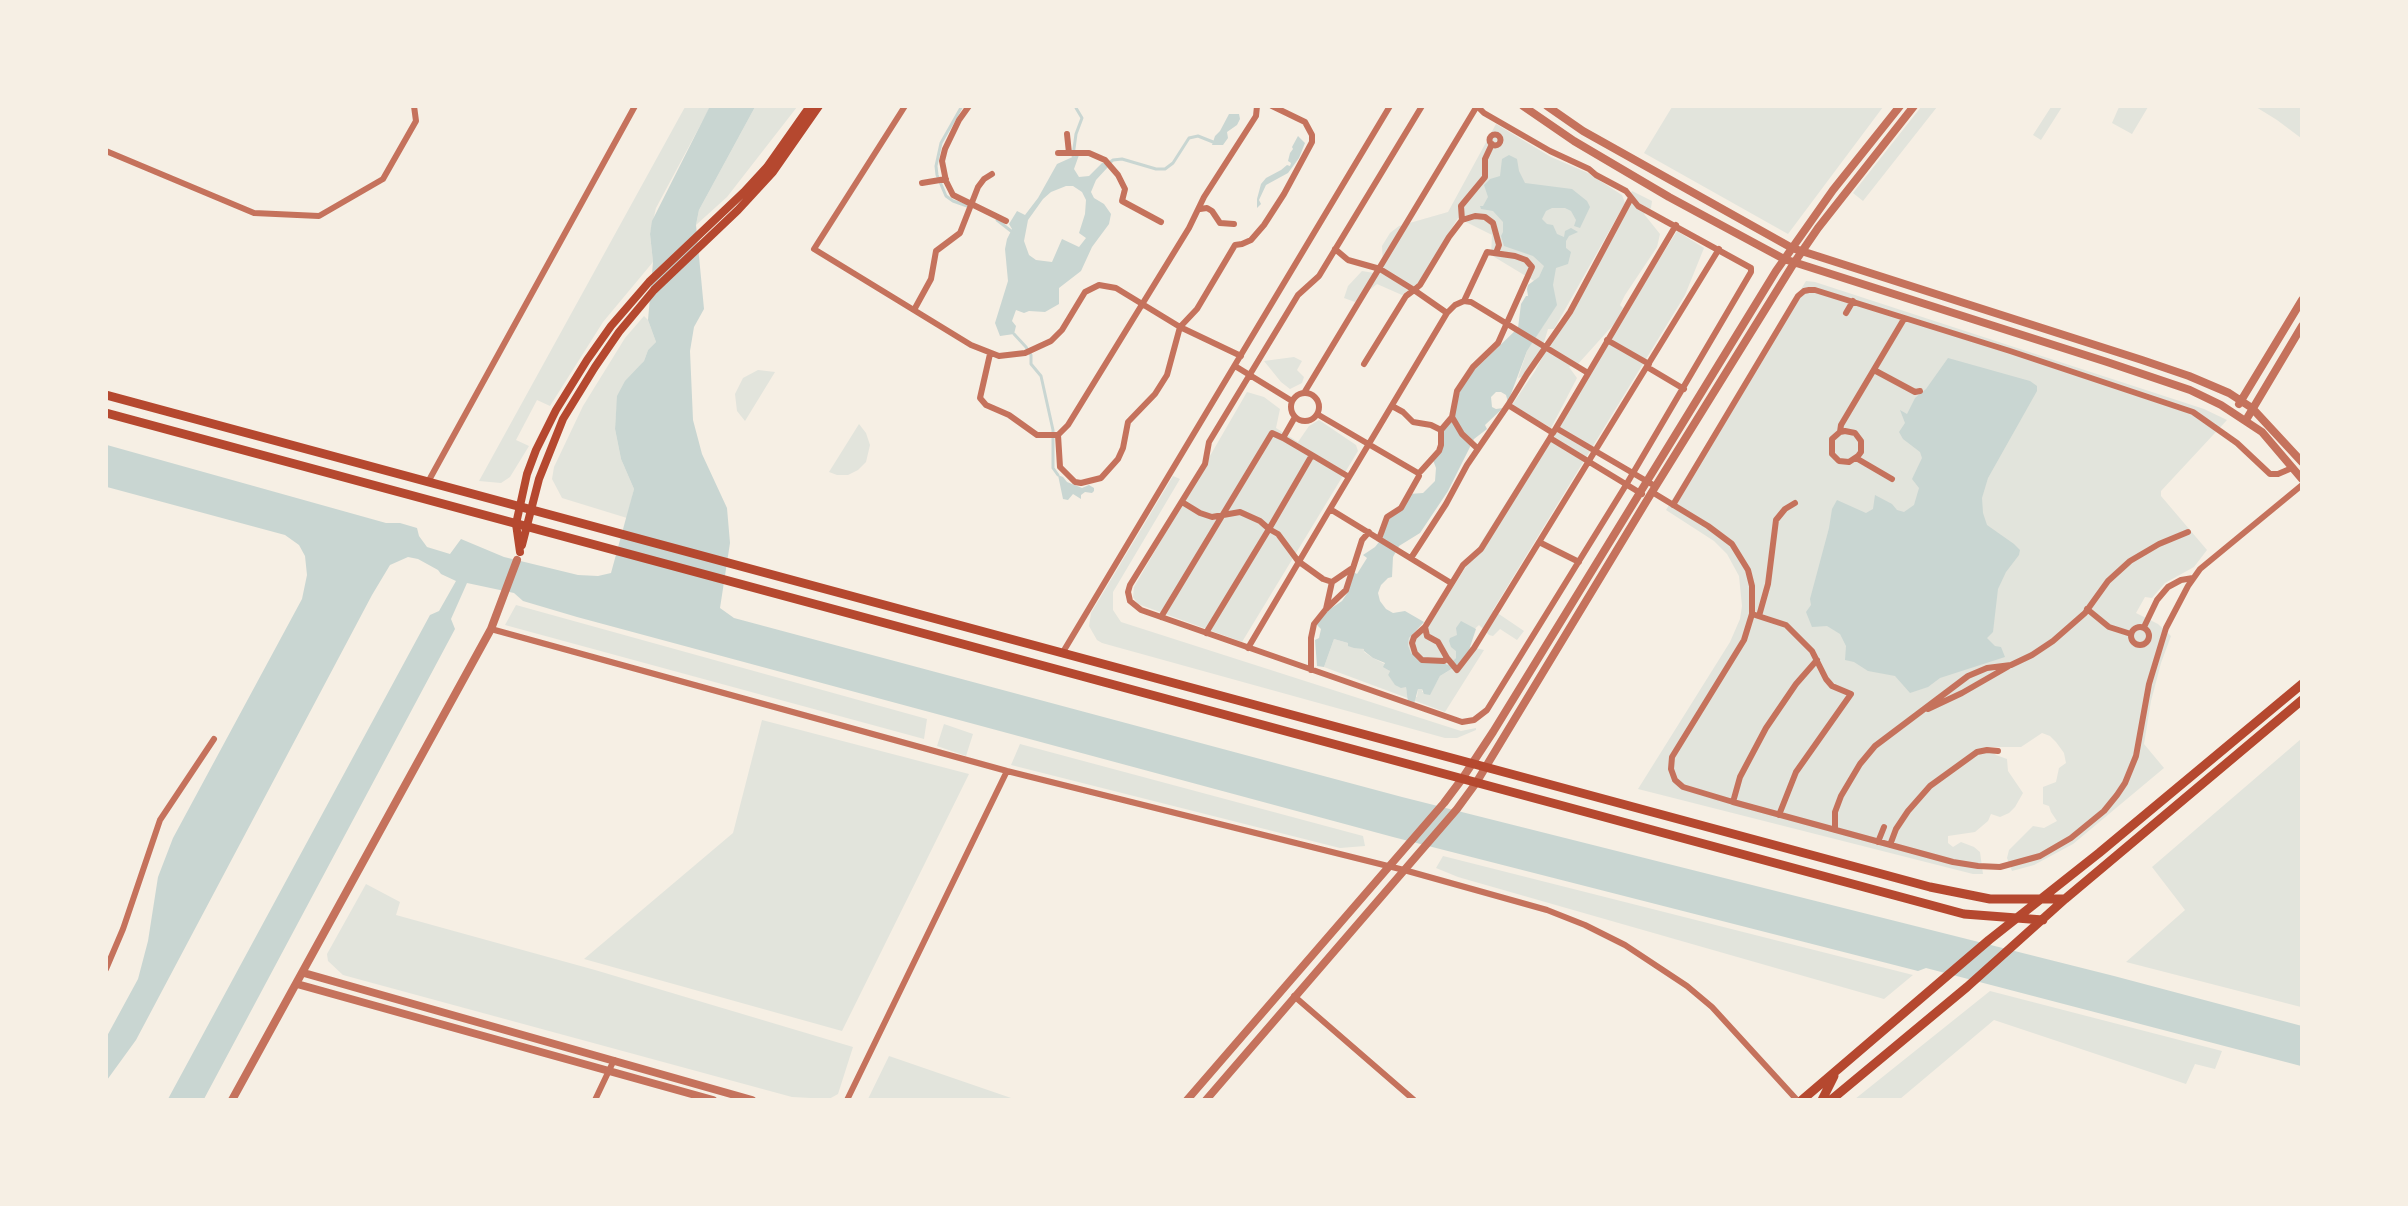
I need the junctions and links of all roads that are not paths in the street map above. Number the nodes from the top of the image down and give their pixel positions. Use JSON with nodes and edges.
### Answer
{"nodes":[{"id":1,"x":414,"y":106,"type":"edge"},
{"id":2,"x":635,"y":106,"type":"edge"},
{"id":3,"x":810,"y":106,"type":"edge"},
{"id":4,"x":819,"y":106,"type":"edge"},
{"id":5,"x":905,"y":106,"type":"edge"},
{"id":6,"x":969,"y":106,"type":"edge"},
{"id":7,"x":1257,"y":106,"type":"edge"},
{"id":8,"x":1272,"y":106,"type":"edge"},
{"id":9,"x":1390,"y":106,"type":"edge"},
{"id":10,"x":1422,"y":106,"type":"edge"},
{"id":11,"x":1477,"y":106,"type":"edge"},
{"id":12,"x":1523,"y":106,"type":"edge"},
{"id":13,"x":1547,"y":106,"type":"edge"},
{"id":14,"x":1900,"y":106,"type":"edge"},
{"id":15,"x":1914,"y":106,"type":"edge"},
{"id":16,"x":1504,"y":124,"type":"junction"},
{"id":17,"x":1067,"y":134,"type":"dead end"},
{"id":18,"x":106,"y":151,"type":"edge"},
{"id":19,"x":1070,"y":152,"type":"junction"},
{"id":20,"x":1058,"y":153,"type":"dead end"},
{"id":21,"x":770,"y":169,"type":"junction"},
{"id":22,"x":992,"y":174,"type":"dead end"},
{"id":23,"x":946,"y":179,"type":"junction"},
{"id":24,"x":922,"y":183,"type":"dead end"},
{"id":25,"x":1631,"y":198,"type":"junction"},
{"id":26,"x":969,"y":206,"type":"junction"},
{"id":27,"x":1200,"y":209,"type":"junction"},
{"id":28,"x":1462,"y":220,"type":"junction"},
{"id":29,"x":1006,"y":221,"type":"dead end"},
{"id":30,"x":1161,"y":222,"type":"dead end"},
{"id":31,"x":1234,"y":224,"type":"dead end"},
{"id":32,"x":1676,"y":225,"type":"junction"},
{"id":33,"x":1792,"y":248,"type":"junction"},
{"id":34,"x":1335,"y":249,"type":"junction"},
{"id":35,"x":1719,"y":249,"type":"junction"},
{"id":36,"x":1802,"y":251,"type":"junction"},
{"id":37,"x":1496,"y":254,"type":"junction"},
{"id":38,"x":1784,"y":259,"type":"junction"},
{"id":39,"x":1794,"y":263,"type":"junction"},
{"id":40,"x":1380,"y":269,"type":"junction"},
{"id":41,"x":1414,"y":290,"type":"junction"},
{"id":42,"x":2301,"y":300,"type":"edge"},
{"id":43,"x":1464,"y":301,"type":"junction"},
{"id":44,"x":1853,"y":302,"type":"junction"},
{"id":45,"x":1142,"y":304,"type":"junction"},
{"id":46,"x":914,"y":310,"type":"junction"},
{"id":47,"x":1447,"y":313,"type":"junction"},
{"id":48,"x":1846,"y":313,"type":"dead end"},
{"id":49,"x":1904,"y":319,"type":"junction"},
{"id":50,"x":1510,"y":326,"type":"junction"},
{"id":51,"x":2301,"y":326,"type":"edge"},
{"id":52,"x":1180,"y":327,"type":"junction"},
{"id":53,"x":1607,"y":340,"type":"junction"},
{"id":54,"x":1545,"y":347,"type":"junction"},
{"id":55,"x":990,"y":354,"type":"junction"},
{"id":56,"x":1241,"y":356,"type":"junction"},
{"id":57,"x":1364,"y":364,"type":"dead end"},
{"id":58,"x":1648,"y":365,"type":"junction"},
{"id":59,"x":1235,"y":366,"type":"junction"},
{"id":60,"x":1874,"y":370,"type":"junction"},
{"id":61,"x":1588,"y":373,"type":"junction"},
{"id":62,"x":1250,"y":375,"type":"junction"},
{"id":63,"x":1684,"y":388,"type":"junction"},
{"id":64,"x":1920,"y":391,"type":"dead end"},
{"id":65,"x":1304,"y":393,"type":"junction"},
{"id":66,"x":106,"y":395,"type":"edge"},
{"id":67,"x":1292,"y":401,"type":"junction"},
{"id":68,"x":2241,"y":401,"type":"junction"},
{"id":69,"x":1508,"y":405,"type":"junction"},
{"id":70,"x":1392,"y":406,"type":"junction"},
{"id":71,"x":2252,"y":408,"type":"junction"},
{"id":72,"x":2234,"y":412,"type":"junction"},
{"id":73,"x":106,"y":413,"type":"edge"},
{"id":74,"x":1317,"y":414,"type":"junction"},
{"id":75,"x":1295,"y":417,"type":"junction"},
{"id":76,"x":1452,"y":417,"type":"junction"},
{"id":77,"x":2246,"y":420,"type":"junction"},
{"id":78,"x":1440,"y":430,"type":"junction"},
{"id":79,"x":1840,"y":432,"type":"junction"},
{"id":80,"x":1553,"y":433,"type":"junction"},
{"id":81,"x":1058,"y":435,"type":"junction"},
{"id":82,"x":1282,"y":438,"type":"junction"},
{"id":83,"x":1369,"y":444,"type":"junction"},
{"id":84,"x":1478,"y":449,"type":"junction"},
{"id":85,"x":1595,"y":451,"type":"junction"},
{"id":86,"x":1312,"y":455,"type":"junction"},
{"id":87,"x":1856,"y":458,"type":"junction"},
{"id":88,"x":1588,"y":462,"type":"junction"},
{"id":89,"x":2301,"y":462,"type":"edge"},
{"id":90,"x":2292,"y":468,"type":"junction"},
{"id":91,"x":1419,"y":473,"type":"junction"},
{"id":92,"x":1633,"y":473,"type":"junction"},
{"id":93,"x":1349,"y":477,"type":"junction"},
{"id":94,"x":1892,"y":479,"type":"dead end"},
{"id":95,"x":2301,"y":479,"type":"edge"},
{"id":96,"x":1647,"y":481,"type":"junction"},
{"id":97,"x":428,"y":482,"type":"junction"},
{"id":98,"x":1626,"y":485,"type":"junction"},
{"id":99,"x":2301,"y":485,"type":"edge"},
{"id":100,"x":1652,"y":492,"type":"junction"},
{"id":101,"x":1640,"y":493,"type":"junction"},
{"id":102,"x":1182,"y":502,"type":"junction"},
{"id":103,"x":1795,"y":503,"type":"dead end"},
{"id":104,"x":518,"y":505,"type":"junction"},
{"id":105,"x":1673,"y":505,"type":"junction"},
{"id":106,"x":531,"y":509,"type":"junction"},
{"id":107,"x":1330,"y":509,"type":"junction"},
{"id":108,"x":1224,"y":513,"type":"junction"},
{"id":109,"x":516,"y":524,"type":"junction"},
{"id":110,"x":526,"y":526,"type":"junction"},
{"id":111,"x":1269,"y":529,"type":"junction"},
{"id":112,"x":1369,"y":532,"type":"junction"},
{"id":113,"x":2188,"y":532,"type":"dead end"},
{"id":114,"x":1379,"y":539,"type":"junction"},
{"id":115,"x":1539,"y":542,"type":"junction"},
{"id":116,"x":519,"y":556,"type":"junction"},
{"id":117,"x":1411,"y":558,"type":"junction"},
{"id":118,"x":1299,"y":561,"type":"junction"},
{"id":119,"x":1579,"y":562,"type":"junction"},
{"id":120,"x":1351,"y":569,"type":"junction"},
{"id":121,"x":2193,"y":578,"type":"junction"},
{"id":122,"x":1332,"y":582,"type":"junction"},
{"id":123,"x":1451,"y":583,"type":"junction"},
{"id":124,"x":1326,"y":609,"type":"junction"},
{"id":125,"x":2087,"y":609,"type":"junction"},
{"id":126,"x":1755,"y":615,"type":"junction"},
{"id":127,"x":1161,"y":617,"type":"junction"},
{"id":128,"x":1425,"y":627,"type":"junction"},
{"id":129,"x":2144,"y":627,"type":"junction"},
{"id":130,"x":491,"y":629,"type":"junction"},
{"id":131,"x":1206,"y":633,"type":"junction"},
{"id":132,"x":2131,"y":634,"type":"junction"},
{"id":133,"x":2149,"y":639,"type":"junction"},
{"id":134,"x":2162,"y":643,"type":"junction"},
{"id":135,"x":1248,"y":648,"type":"junction"},
{"id":136,"x":1063,"y":652,"type":"junction"},
{"id":137,"x":1448,"y":660,"type":"junction"},
{"id":138,"x":1816,"y":660,"type":"junction"},
{"id":139,"x":2011,"y":665,"type":"junction"},
{"id":140,"x":1311,"y":670,"type":"junction"},
{"id":141,"x":2301,"y":684,"type":"edge"},
{"id":142,"x":2301,"y":700,"type":"edge"},
{"id":143,"x":1916,"y":714,"type":"junction"},
{"id":144,"x":214,"y":739,"type":"dead end"},
{"id":145,"x":1998,"y":751,"type":"dead end"},
{"id":146,"x":1472,"y":763,"type":"junction"},
{"id":147,"x":1486,"y":766,"type":"junction"},
{"id":148,"x":1007,"y":771,"type":"junction"},
{"id":149,"x":1462,"y":779,"type":"junction"},
{"id":150,"x":1476,"y":783,"type":"junction"},
{"id":151,"x":1733,"y":802,"type":"junction"},
{"id":152,"x":1779,"y":815,"type":"junction"},
{"id":153,"x":1884,"y":827,"type":"dead end"},
{"id":154,"x":1834,"y":830,"type":"junction"},
{"id":155,"x":1878,"y":842,"type":"junction"},
{"id":156,"x":1890,"y":845,"type":"junction"},
{"id":157,"x":1390,"y":866,"type":"junction"},
{"id":158,"x":1404,"y":870,"type":"junction"},
{"id":159,"x":2040,"y":899,"type":"junction"},
{"id":160,"x":2065,"y":899,"type":"junction"},
{"id":161,"x":2015,"y":918,"type":"junction"},
{"id":162,"x":2043,"y":920,"type":"junction"},
{"id":163,"x":106,"y":969,"type":"edge"},
{"id":164,"x":304,"y":973,"type":"junction"},
{"id":165,"x":297,"y":984,"type":"junction"},
{"id":166,"x":1294,"y":996,"type":"junction"},
{"id":167,"x":614,"y":1060,"type":"junction"},
{"id":168,"x":1840,"y":1066,"type":"junction"},
{"id":169,"x":609,"y":1070,"type":"junction"},
{"id":170,"x":1851,"y":1082,"type":"junction"},
{"id":171,"x":1802,"y":1099,"type":"edge"},
{"id":172,"x":232,"y":1100,"type":"edge"},
{"id":173,"x":595,"y":1100,"type":"edge"},
{"id":174,"x":713,"y":1100,"type":"edge"},
{"id":175,"x":752,"y":1100,"type":"edge"},
{"id":176,"x":847,"y":1100,"type":"edge"},
{"id":177,"x":1187,"y":1100,"type":"edge"},
{"id":178,"x":1206,"y":1100,"type":"edge"},
{"id":179,"x":1414,"y":1100,"type":"edge"},
{"id":180,"x":1822,"y":1100,"type":"edge"},
{"id":181,"x":1831,"y":1100,"type":"edge"},
{"id":182,"x":1838,"y":1100,"type":"edge"}],
"edges":[{"from":1,"to":18,"type":"street"},
{"from":2,"to":97,"type":"street"},
{"from":3,"to":21,"type":"main road"},
{"from":4,"to":21,"type":"main road"},
{"from":5,"to":46,"type":"street"},
{"from":6,"to":23,"type":"street"},
{"from":7,"to":27,"type":"street"},
{"from":8,"to":52,"type":"street"},
{"from":9,"to":56,"type":"street"},
{"from":10,"to":34,"type":"street"},
{"from":11,"to":16,"type":"street"},
{"from":11,"to":40,"type":"street"},
{"from":12,"to":38,"type":"street"},
{"from":13,"to":33,"type":"street"},
{"from":14,"to":33,"type":"street"},
{"from":15,"to":36,"type":"street"},
{"from":16,"to":25,"type":"street"},
{"from":16,"to":28,"type":"street"},
{"from":17,"to":19,"type":"street"},
{"from":19,"to":20,"type":"street"},
{"from":19,"to":30,"type":"street"},
{"from":21,"to":104,"type":"main road"},
{"from":21,"to":106,"type":"main road"},
{"from":22,"to":26,"type":"street"},
{"from":23,"to":24,"type":"street"},
{"from":23,"to":26,"type":"street"},
{"from":25,"to":32,"type":"street"},
{"from":25,"to":54,"type":"street"},
{"from":26,"to":29,"type":"street"},
{"from":26,"to":46,"type":"street"},
{"from":27,"to":31,"type":"street"},
{"from":27,"to":45,"type":"street"},
{"from":28,"to":37,"type":"street"},
{"from":28,"to":41,"type":"street"},
{"from":32,"to":35,"type":"street"},
{"from":32,"to":53,"type":"street"},
{"from":33,"to":36,"type":"street"},
{"from":33,"to":38,"type":"street"},
{"from":34,"to":40,"type":"street"},
{"from":34,"to":62,"type":"street"},
{"from":35,"to":58,"type":"street"},
{"from":35,"to":63,"type":"street"},
{"from":36,"to":39,"type":"street"},
{"from":36,"to":68,"type":"street"},
{"from":37,"to":43,"type":"street"},
{"from":37,"to":50,"type":"street"},
{"from":38,"to":39,"type":"street"},
{"from":38,"to":96,"type":"street"},
{"from":39,"to":72,"type":"street"},
{"from":39,"to":100,"type":"street"},
{"from":40,"to":41,"type":"street"},
{"from":40,"to":65,"type":"street"},
{"from":41,"to":47,"type":"street"},
{"from":41,"to":57,"type":"street"},
{"from":42,"to":68,"type":"street"},
{"from":43,"to":47,"type":"street"},
{"from":43,"to":50,"type":"street"},
{"from":44,"to":48,"type":"street"},
{"from":44,"to":49,"type":"street"},
{"from":44,"to":105,"type":"street"},
{"from":45,"to":52,"type":"street"},
{"from":45,"to":55,"type":"street"},
{"from":45,"to":81,"type":"street"},
{"from":46,"to":55,"type":"street"},
{"from":47,"to":70,"type":"street"},
{"from":49,"to":60,"type":"street"},
{"from":49,"to":90,"type":"street"},
{"from":50,"to":54,"type":"street"},
{"from":50,"to":76,"type":"street"},
{"from":51,"to":71,"type":"street"},
{"from":52,"to":56,"type":"street"},
{"from":52,"to":81,"type":"street"},
{"from":53,"to":58,"type":"street"},
{"from":53,"to":61,"type":"street"},
{"from":54,"to":61,"type":"street"},
{"from":54,"to":69,"type":"street"},
{"from":55,"to":81,"type":"street"},
{"from":56,"to":59,"type":"street"},
{"from":58,"to":63,"type":"street"},
{"from":58,"to":85,"type":"street"},
{"from":59,"to":62,"type":"street"},
{"from":59,"to":136,"type":"street"},
{"from":60,"to":64,"type":"street"},
{"from":60,"to":79,"type":"street"},
{"from":61,"to":80,"type":"street"},
{"from":62,"to":67,"type":"street"},
{"from":62,"to":102,"type":"street"},
{"from":63,"to":92,"type":"street"},
{"from":65,"to":67,"type":"street"},
{"from":65,"to":74,"type":"street"},
{"from":66,"to":97,"type":"main road"},
{"from":67,"to":75,"type":"street"},
{"from":68,"to":71,"type":"street"},
{"from":68,"to":72,"type":"street"},
{"from":69,"to":80,"type":"street"},
{"from":69,"to":84,"type":"street"},
{"from":70,"to":78,"type":"street"},
{"from":70,"to":83,"type":"street"},
{"from":71,"to":77,"type":"street"},
{"from":71,"to":89,"type":"street"},
{"from":72,"to":77,"type":"street"},
{"from":73,"to":109,"type":"main road"},
{"from":74,"to":75,"type":"street"},
{"from":74,"to":83,"type":"street"},
{"from":75,"to":82,"type":"street"},
{"from":76,"to":78,"type":"street"},
{"from":76,"to":84,"type":"street"},
{"from":77,"to":90,"type":"street"},
{"from":78,"to":91,"type":"street"},
{"from":79,"to":87,"type":"street"},
{"from":79,"to":87,"type":"street"},
{"from":80,"to":85,"type":"street"},
{"from":80,"to":88,"type":"street"},
{"from":80,"to":123,"type":"street"},
{"from":82,"to":86,"type":"street"},
{"from":82,"to":108,"type":"street"},
{"from":83,"to":91,"type":"street"},
{"from":83,"to":93,"type":"street"},
{"from":84,"to":117,"type":"street"},
{"from":85,"to":88,"type":"street"},
{"from":85,"to":92,"type":"street"},
{"from":86,"to":93,"type":"street"},
{"from":86,"to":111,"type":"street"},
{"from":87,"to":94,"type":"street"},
{"from":88,"to":98,"type":"street"},
{"from":88,"to":115,"type":"street"},
{"from":90,"to":95,"type":"street"},
{"from":91,"to":114,"type":"street"},
{"from":92,"to":96,"type":"street"},
{"from":92,"to":98,"type":"street"},
{"from":93,"to":107,"type":"street"},
{"from":96,"to":100,"type":"street"},
{"from":96,"to":101,"type":"street"},
{"from":97,"to":104,"type":"main road"},
{"from":98,"to":101,"type":"street"},
{"from":98,"to":119,"type":"street"},
{"from":99,"to":121,"type":"street"},
{"from":100,"to":101,"type":"street"},
{"from":100,"to":105,"type":"street"},
{"from":100,"to":147,"type":"street"},
{"from":101,"to":146,"type":"street"},
{"from":102,"to":108,"type":"street"},
{"from":102,"to":127,"type":"street"},
{"from":103,"to":126,"type":"street"},
{"from":104,"to":106,"type":"main road"},
{"from":104,"to":109,"type":"main road"},
{"from":105,"to":126,"type":"street"},
{"from":106,"to":110,"type":"main road"},
{"from":106,"to":136,"type":"main road"},
{"from":107,"to":112,"type":"street"},
{"from":107,"to":118,"type":"street"},
{"from":108,"to":111,"type":"street"},
{"from":108,"to":127,"type":"street"},
{"from":109,"to":110,"type":"main road"},
{"from":109,"to":116,"type":"main road"},
{"from":110,"to":116,"type":"main road"},
{"from":110,"to":149,"type":"main road"},
{"from":111,"to":118,"type":"street"},
{"from":111,"to":131,"type":"street"},
{"from":112,"to":114,"type":"street"},
{"from":112,"to":120,"type":"street"},
{"from":113,"to":125,"type":"street"},
{"from":114,"to":117,"type":"street"},
{"from":115,"to":119,"type":"street"},
{"from":115,"to":137,"type":"street"},
{"from":116,"to":130,"type":"street"},
{"from":117,"to":123,"type":"street"},
{"from":118,"to":122,"type":"street"},
{"from":118,"to":135,"type":"street"},
{"from":119,"to":140,"type":"street"},
{"from":120,"to":122,"type":"street"},
{"from":120,"to":124,"type":"street"},
{"from":121,"to":129,"type":"street"},
{"from":121,"to":134,"type":"street"},
{"from":122,"to":124,"type":"street"},
{"from":123,"to":128,"type":"street"},
{"from":124,"to":140,"type":"street"},
{"from":125,"to":132,"type":"street"},
{"from":125,"to":139,"type":"street"},
{"from":126,"to":138,"type":"street"},
{"from":126,"to":151,"type":"street"},
{"from":127,"to":131,"type":"street"},
{"from":128,"to":137,"type":"street"},
{"from":128,"to":137,"type":"street"},
{"from":129,"to":132,"type":"street"},
{"from":129,"to":133,"type":"street"},
{"from":130,"to":148,"type":"street"},
{"from":130,"to":164,"type":"street"},
{"from":131,"to":135,"type":"street"},
{"from":132,"to":133,"type":"street"},
{"from":133,"to":134,"type":"street"},
{"from":134,"to":156,"type":"street"},
{"from":135,"to":140,"type":"street"},
{"from":136,"to":146,"type":"main road"},
{"from":138,"to":151,"type":"street"},
{"from":138,"to":152,"type":"street"},
{"from":139,"to":143,"type":"street"},
{"from":139,"to":143,"type":"street"},
{"from":141,"to":159,"type":"main road"},
{"from":142,"to":160,"type":"main road"},
{"from":143,"to":154,"type":"street"},
{"from":144,"to":163,"type":"street"},
{"from":145,"to":156,"type":"street"},
{"from":146,"to":147,"type":"main road"},
{"from":146,"to":149,"type":"street"},
{"from":147,"to":150,"type":"street"},
{"from":147,"to":159,"type":"main road"},
{"from":148,"to":157,"type":"street"},
{"from":148,"to":176,"type":"street"},
{"from":149,"to":150,"type":"main road"},
{"from":149,"to":157,"type":"street"},
{"from":150,"to":158,"type":"street"},
{"from":150,"to":161,"type":"main road"},
{"from":151,"to":152,"type":"street"},
{"from":152,"to":154,"type":"street"},
{"from":153,"to":155,"type":"street"},
{"from":154,"to":155,"type":"street"},
{"from":155,"to":156,"type":"street"},
{"from":157,"to":158,"type":"street"},
{"from":157,"to":177,"type":"street"},
{"from":158,"to":166,"type":"street"},
{"from":158,"to":171,"type":"street"},
{"from":159,"to":160,"type":"main road"},
{"from":159,"to":161,"type":"main road"},
{"from":160,"to":162,"type":"main road"},
{"from":161,"to":162,"type":"main road"},
{"from":161,"to":168,"type":"main road"},
{"from":162,"to":170,"type":"main road"},
{"from":164,"to":165,"type":"street"},
{"from":164,"to":167,"type":"street"},
{"from":165,"to":169,"type":"street"},
{"from":165,"to":172,"type":"street"},
{"from":166,"to":178,"type":"street"},
{"from":166,"to":179,"type":"street"},
{"from":167,"to":169,"type":"street"},
{"from":167,"to":175,"type":"street"},
{"from":168,"to":171,"type":"main road"},
{"from":168,"to":180,"type":"main road"},
{"from":169,"to":173,"type":"street"},
{"from":169,"to":174,"type":"street"},
{"from":170,"to":181,"type":"main road"},
{"from":170,"to":182,"type":"street"}]}
